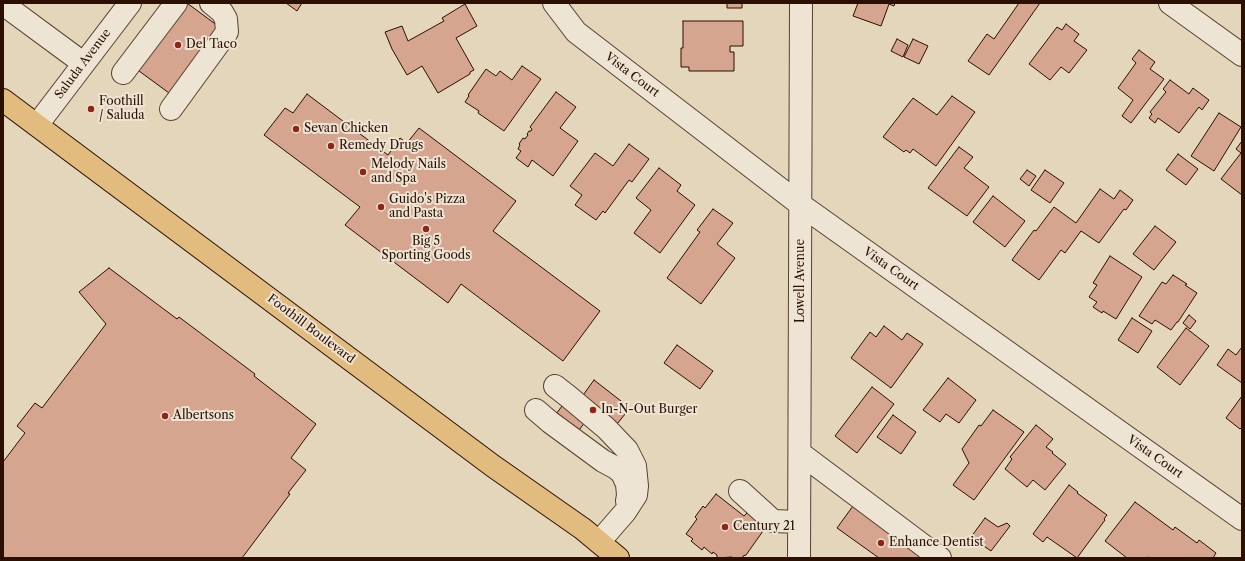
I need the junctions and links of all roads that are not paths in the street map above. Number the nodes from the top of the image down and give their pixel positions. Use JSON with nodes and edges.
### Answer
{"nodes":[{"id":1,"x":130,"y":3,"type":"edge"},
{"id":2,"x":176,"y":3,"type":"edge"},
{"id":3,"x":212,"y":3,"type":"edge"},
{"id":4,"x":554,"y":3,"type":"edge"},
{"id":5,"x":801,"y":3,"type":"edge"},
{"id":6,"x":1170,"y":3,"type":"edge"},
{"id":7,"x":3,"y":4,"type":"edge"},
{"id":8,"x":1242,"y":55,"type":"edge"},
{"id":9,"x":83,"y":63,"type":"junction"},
{"id":10,"x":123,"y":73,"type":"dead end"},
{"id":11,"x":3,"y":100,"type":"edge"},
{"id":12,"x":171,"y":109,"type":"dead end"},
{"id":13,"x":37,"y":125,"type":"junction"},
{"id":14,"x":801,"y":204,"type":"junction"},
{"id":15,"x":555,"y":386,"type":"dead end"},
{"id":16,"x":536,"y":410,"type":"dead end"},
{"id":17,"x":800,"y":453,"type":"junction"},
{"id":18,"x":740,"y":491,"type":"dead end"},
{"id":19,"x":625,"y":512,"type":"junction"},
{"id":20,"x":1242,"y":519,"type":"edge"},
{"id":21,"x":799,"y":522,"type":"junction"},
{"id":22,"x":599,"y":542,"type":"junction"},
{"id":23,"x":618,"y":558,"type":"edge"},
{"id":24,"x":799,"y":558,"type":"edge"},
{"id":25,"x":940,"y":558,"type":"edge"}],
"edges":[{"from":1,"to":9,"type":"street","name":"Saluda Avenue"},
{"from":2,"to":10,"type":"street"},
{"from":3,"to":12,"type":"street"},
{"from":4,"to":14,"type":"street","name":"Vista Court"},
{"from":5,"to":14,"type":"street","name":"Lowell Avenue"},
{"from":6,"to":8,"type":"street"},
{"from":7,"to":9,"type":"street"},
{"from":9,"to":13,"type":"street","name":"Saluda Avenue"},
{"from":11,"to":13,"type":"main road","name":"Foothill Boulevard"},
{"from":13,"to":22,"type":"main road","name":"Foothill Boulevard"},
{"from":14,"to":17,"type":"street","name":"Lowell Avenue"},
{"from":14,"to":20,"type":"street","name":"Vista Court"},
{"from":15,"to":19,"type":"street"},
{"from":16,"to":19,"type":"street"},
{"from":17,"to":21,"type":"street","name":"Lowell Avenue"},
{"from":17,"to":25,"type":"street"},
{"from":18,"to":21,"type":"street"},
{"from":19,"to":22,"type":"street"},
{"from":21,"to":24,"type":"street","name":"Lowell Avenue"},
{"from":22,"to":23,"type":"main road","name":"Foothill Boulevard"}]}
